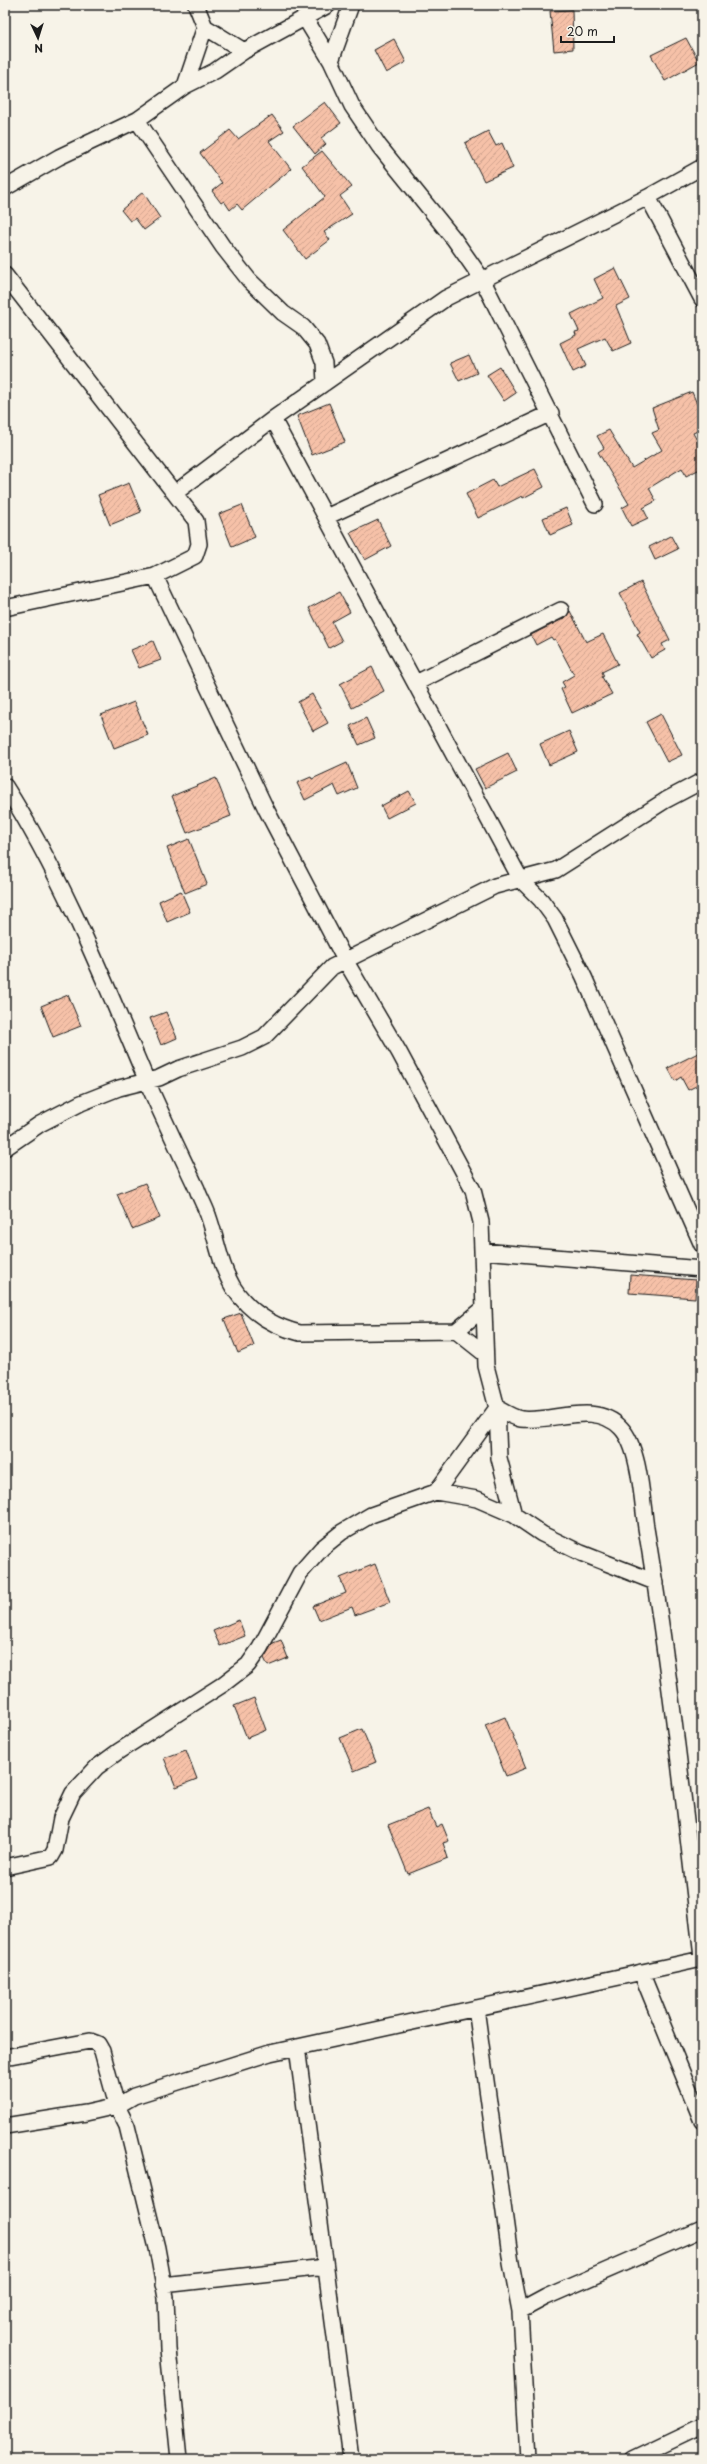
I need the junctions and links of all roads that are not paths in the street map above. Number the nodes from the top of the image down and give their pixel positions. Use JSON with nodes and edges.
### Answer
{"nodes":[{"id":1,"x":196,"y":5,"type":"edge"},
{"id":2,"x":328,"y":5,"type":"edge"},
{"id":3,"x":351,"y":5,"type":"edge"},
{"id":4,"x":305,"y":18,"type":"junction"},
{"id":5,"x":205,"y":27,"type":"junction"},
{"id":6,"x":244,"y":51,"type":"junction"},
{"id":7,"x":331,"y":61,"type":"junction"},
{"id":8,"x":185,"y":86,"type":"junction"},
{"id":9,"x":137,"y":120,"type":"junction"},
{"id":10,"x":702,"y":167,"type":"edge"},
{"id":11,"x":5,"y":188,"type":"edge"},
{"id":12,"x":648,"y":197,"type":"junction"},
{"id":13,"x":5,"y":275,"type":"edge"},
{"id":14,"x":482,"y":278,"type":"junction"},
{"id":15,"x":702,"y":299,"type":"edge"},
{"id":16,"x":325,"y":383,"type":"junction"},
{"id":17,"x":551,"y":413,"type":"junction"},
{"id":18,"x":273,"y":419,"type":"junction"},
{"id":19,"x":175,"y":493,"type":"junction"},
{"id":20,"x":595,"y":504,"type":"dead end"},
{"id":21,"x":326,"y":517,"type":"junction"},
{"id":22,"x":155,"y":576,"type":"junction"},
{"id":23,"x":5,"y":608,"type":"edge"},
{"id":24,"x":560,"y":610,"type":"dead end"},
{"id":25,"x":416,"y":683,"type":"junction"},
{"id":26,"x":702,"y":781,"type":"edge"},
{"id":27,"x":5,"y":786,"type":"edge"},
{"id":28,"x":521,"y":880,"type":"junction"},
{"id":29,"x":345,"y":960,"type":"junction"},
{"id":30,"x":146,"y":1080,"type":"junction"},
{"id":31,"x":5,"y":1148,"type":"edge"},
{"id":32,"x":702,"y":1245,"type":"edge"},
{"id":33,"x":482,"y":1251,"type":"junction"},
{"id":34,"x":702,"y":1269,"type":"edge"},
{"id":35,"x":484,"y":1308,"type":"junction"},
{"id":36,"x":456,"y":1331,"type":"junction"},
{"id":37,"x":485,"y":1354,"type":"junction"},
{"id":38,"x":497,"y":1408,"type":"junction"},
{"id":39,"x":436,"y":1492,"type":"junction"},
{"id":40,"x":514,"y":1514,"type":"junction"},
{"id":41,"x":655,"y":1582,"type":"junction"},
{"id":42,"x":5,"y":1867,"type":"edge"},
{"id":43,"x":702,"y":1958,"type":"edge"},
{"id":44,"x":641,"y":1972,"type":"junction"},
{"id":45,"x":476,"y":2008,"type":"junction"},
{"id":46,"x":297,"y":2047,"type":"junction"},
{"id":47,"x":5,"y":2057,"type":"edge"},
{"id":48,"x":117,"y":2106,"type":"junction"},
{"id":49,"x":702,"y":2121,"type":"edge"},
{"id":50,"x":5,"y":2126,"type":"edge"},
{"id":51,"x":702,"y":2229,"type":"edge"},
{"id":52,"x":326,"y":2269,"type":"junction"},
{"id":53,"x":163,"y":2285,"type":"junction"},
{"id":54,"x":520,"y":2311,"type":"junction"},
{"id":55,"x":702,"y":2426,"type":"edge"},
{"id":56,"x":179,"y":2459,"type":"edge"},
{"id":57,"x":351,"y":2459,"type":"edge"},
{"id":58,"x":528,"y":2459,"type":"edge"},
{"id":59,"x":634,"y":2459,"type":"edge"}],
"edges":[{"from":1,"to":5,"type":"street"},
{"from":2,"to":4,"type":"street"},
{"from":3,"to":7,"type":"street"},
{"from":4,"to":6,"type":"street"},
{"from":4,"to":7,"type":"street"},
{"from":5,"to":6,"type":"street"},
{"from":5,"to":8,"type":"street"},
{"from":6,"to":8,"type":"street"},
{"from":7,"to":14,"type":"street"},
{"from":8,"to":9,"type":"street"},
{"from":9,"to":11,"type":"street"},
{"from":9,"to":16,"type":"street"},
{"from":10,"to":12,"type":"street"},
{"from":12,"to":14,"type":"street"},
{"from":12,"to":15,"type":"street"},
{"from":13,"to":19,"type":"street"},
{"from":14,"to":16,"type":"street"},
{"from":14,"to":17,"type":"street"},
{"from":16,"to":18,"type":"street"},
{"from":17,"to":20,"type":"street"},
{"from":17,"to":21,"type":"street"},
{"from":18,"to":19,"type":"street"},
{"from":18,"to":21,"type":"street"},
{"from":19,"to":22,"type":"street"},
{"from":21,"to":25,"type":"street"},
{"from":22,"to":23,"type":"street"},
{"from":22,"to":29,"type":"street"},
{"from":24,"to":25,"type":"street"},
{"from":25,"to":28,"type":"street"},
{"from":26,"to":28,"type":"street"},
{"from":27,"to":30,"type":"street"},
{"from":28,"to":29,"type":"street"},
{"from":28,"to":32,"type":"street"},
{"from":29,"to":30,"type":"street"},
{"from":29,"to":33,"type":"street"},
{"from":30,"to":31,"type":"street"},
{"from":30,"to":36,"type":"street"},
{"from":33,"to":34,"type":"street"},
{"from":33,"to":35,"type":"street"},
{"from":35,"to":36,"type":"street"},
{"from":35,"to":37,"type":"street"},
{"from":36,"to":37,"type":"street"},
{"from":37,"to":38,"type":"street"},
{"from":38,"to":39,"type":"street"},
{"from":38,"to":40,"type":"street"},
{"from":38,"to":41,"type":"street"},
{"from":39,"to":40,"type":"street"},
{"from":39,"to":42,"type":"street"},
{"from":40,"to":41,"type":"street"},
{"from":41,"to":43,"type":"street"},
{"from":43,"to":44,"type":"street"},
{"from":44,"to":45,"type":"street"},
{"from":44,"to":49,"type":"street"},
{"from":45,"to":46,"type":"street"},
{"from":45,"to":54,"type":"street"},
{"from":46,"to":48,"type":"street"},
{"from":46,"to":52,"type":"street"},
{"from":47,"to":48,"type":"street"},
{"from":48,"to":50,"type":"street"},
{"from":48,"to":53,"type":"street"},
{"from":51,"to":54,"type":"street"},
{"from":52,"to":53,"type":"street"},
{"from":52,"to":57,"type":"street"},
{"from":53,"to":56,"type":"street"},
{"from":54,"to":58,"type":"street"},
{"from":55,"to":59,"type":"street"}]}
